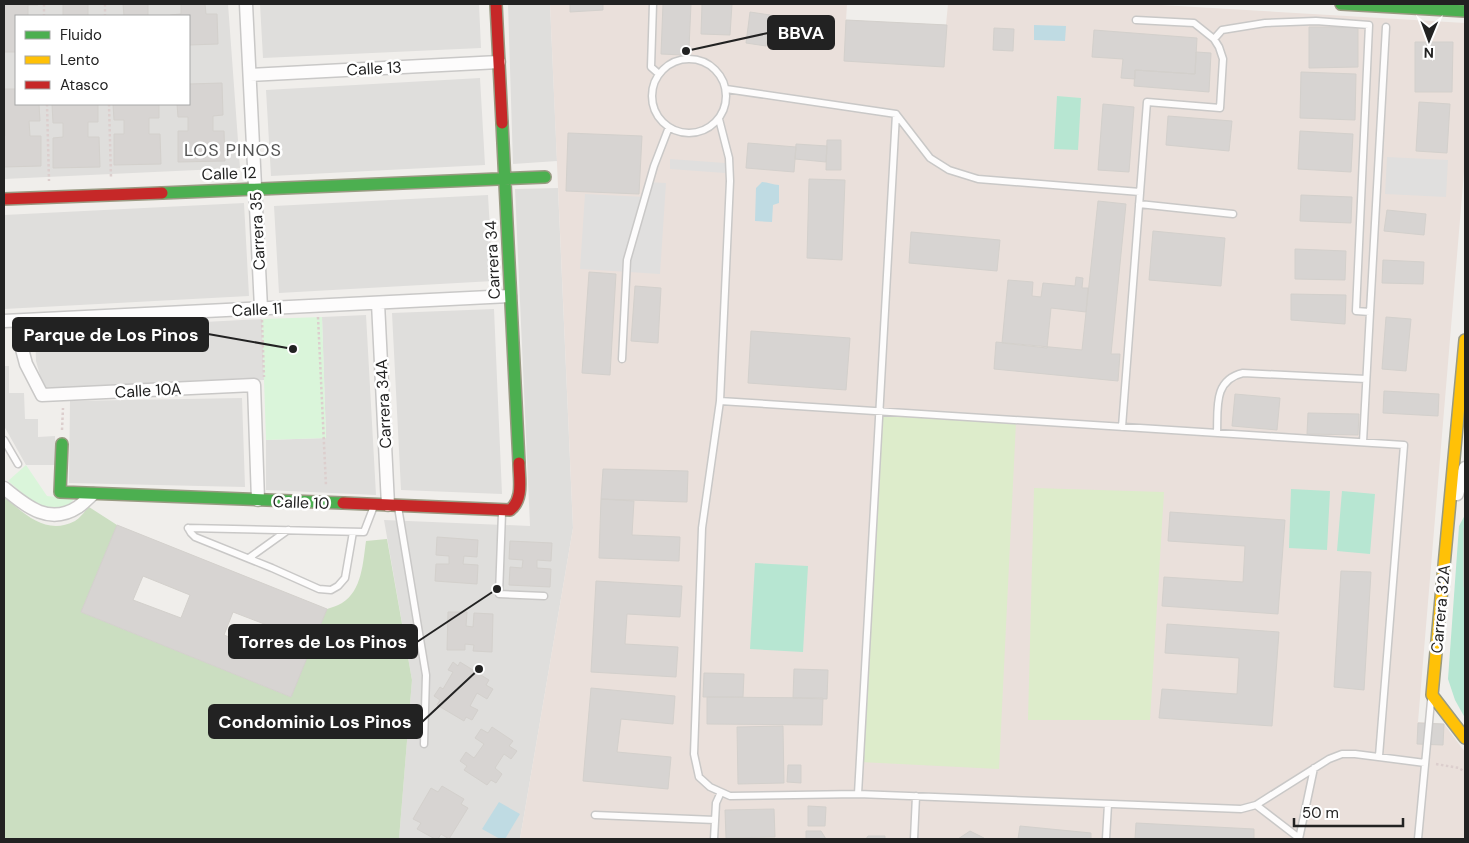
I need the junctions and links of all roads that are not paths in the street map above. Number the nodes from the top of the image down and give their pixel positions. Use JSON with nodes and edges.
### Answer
{"nodes":[{"id":1,"x":246,"y":4,"type":"edge"},
{"id":2,"x":496,"y":4,"type":"edge"},
{"id":3,"x":653,"y":4,"type":"edge"},
{"id":4,"x":1341,"y":4,"type":"edge"},
{"id":5,"x":1373,"y":5,"type":"edge"},
{"id":6,"x":1465,"y":11,"type":"edge"},
{"id":7,"x":1136,"y":20,"type":"dead end"},
{"id":8,"x":1386,"y":27,"type":"dead end"},
{"id":9,"x":1214,"y":38,"type":"junction"},
{"id":10,"x":499,"y":62,"type":"junction"},
{"id":11,"x":659,"y":74,"type":"junction"},
{"id":12,"x":250,"y":75,"type":"junction"},
{"id":13,"x":726,"y":89,"type":"junction"},
{"id":14,"x":896,"y":114,"type":"junction"},
{"id":15,"x":719,"y":119,"type":"junction"},
{"id":16,"x":669,"y":128,"type":"junction"},
{"id":17,"x":546,"y":177,"type":"dead end"},
{"id":18,"x":504,"y":178,"type":"junction"},
{"id":19,"x":255,"y":189,"type":"junction"},
{"id":20,"x":1140,"y":192,"type":"junction"},
{"id":21,"x":4,"y":199,"type":"edge"},
{"id":22,"x":1139,"y":204,"type":"junction"},
{"id":23,"x":1233,"y":214,"type":"dead end"},
{"id":24,"x":510,"y":296,"type":"junction"},
{"id":25,"x":378,"y":303,"type":"junction"},
{"id":26,"x":261,"y":308,"type":"junction"},
{"id":27,"x":1370,"y":312,"type":"junction"},
{"id":28,"x":21,"y":321,"type":"junction"},
{"id":29,"x":4,"y":322,"type":"edge"},
{"id":30,"x":1465,"y":340,"type":"edge"},
{"id":31,"x":622,"y":359,"type":"dead end"},
{"id":32,"x":1366,"y":379,"type":"junction"},
{"id":33,"x":720,"y":401,"type":"junction"},
{"id":34,"x":878,"y":411,"type":"junction"},
{"id":35,"x":1122,"y":427,"type":"junction"},
{"id":36,"x":1217,"y":433,"type":"junction"},
{"id":37,"x":4,"y":440,"type":"edge"},
{"id":38,"x":1363,"y":442,"type":"junction"},
{"id":39,"x":62,"y":444,"type":"road end"},
{"id":40,"x":18,"y":464,"type":"dead end"},
{"id":41,"x":1465,"y":468,"type":"edge"},
{"id":42,"x":4,"y":488,"type":"edge"},
{"id":43,"x":93,"y":494,"type":"junction"},
{"id":44,"x":258,"y":500,"type":"junction"},
{"id":45,"x":375,"y":505,"type":"junction"},
{"id":46,"x":393,"y":506,"type":"junction"},
{"id":47,"x":506,"y":510,"type":"junction"},
{"id":48,"x":1448,"y":523,"type":"junction"},
{"id":49,"x":288,"y":530,"type":"junction"},
{"id":50,"x":353,"y":532,"type":"junction"},
{"id":51,"x":249,"y":558,"type":"junction"},
{"id":52,"x":544,"y":596,"type":"dead end"},
{"id":53,"x":1432,"y":695,"type":"junction"},
{"id":54,"x":1465,"y":738,"type":"edge"},
{"id":55,"x":424,"y":744,"type":"dead end"},
{"id":56,"x":1379,"y":756,"type":"junction"},
{"id":57,"x":1425,"y":763,"type":"junction"},
{"id":58,"x":1314,"y":768,"type":"junction"},
{"id":59,"x":721,"y":792,"type":"junction"},
{"id":60,"x":858,"y":794,"type":"junction"},
{"id":61,"x":916,"y":796,"type":"junction"},
{"id":62,"x":1108,"y":804,"type":"junction"},
{"id":63,"x":1256,"y":805,"type":"junction"},
{"id":64,"x":595,"y":815,"type":"dead end"},
{"id":65,"x":714,"y":820,"type":"junction"},
{"id":66,"x":714,"y":839,"type":"edge"},
{"id":67,"x":914,"y":839,"type":"edge"},
{"id":68,"x":1106,"y":839,"type":"edge"},
{"id":69,"x":1299,"y":839,"type":"edge"},
{"id":70,"x":1418,"y":839,"type":"edge"}],
"edges":[{"from":1,"to":12,"type":"street","name":"Carrera 35"},
{"from":2,"to":10,"type":"street","name":"Carrera 34"},
{"from":3,"to":11,"type":"lane"},
{"from":4,"to":5,"type":"street"},
{"from":5,"to":6,"type":"street"},
{"from":7,"to":9,"type":"lane"},
{"from":8,"to":27,"type":"lane"},
{"from":9,"to":20,"type":"lane"},
{"from":9,"to":27,"type":"lane"},
{"from":10,"to":12,"type":"street","name":"Calle 13"},
{"from":10,"to":18,"type":"street","name":"Carrera 34"},
{"from":11,"to":13,"type":"lane"},
{"from":11,"to":16,"type":"lane"},
{"from":12,"to":19,"type":"street","name":"Carrera 35"},
{"from":13,"to":14,"type":"lane"},
{"from":13,"to":15,"type":"lane"},
{"from":14,"to":20,"type":"lane"},
{"from":14,"to":34,"type":"lane"},
{"from":15,"to":16,"type":"lane"},
{"from":15,"to":33,"type":"lane"},
{"from":16,"to":31,"type":"lane"},
{"from":17,"to":18,"type":"street","name":"Calle 12"},
{"from":18,"to":19,"type":"street","name":"Calle 12"},
{"from":18,"to":24,"type":"street","name":"Carrera 34"},
{"from":19,"to":21,"type":"street","name":"Calle 12"},
{"from":19,"to":26,"type":"street","name":"Carrera 35"},
{"from":20,"to":22,"type":"lane"},
{"from":22,"to":23,"type":"lane"},
{"from":22,"to":35,"type":"lane"},
{"from":24,"to":25,"type":"street","name":"Calle 11"},
{"from":24,"to":47,"type":"street","name":"Carrera 34"},
{"from":25,"to":26,"type":"street","name":"Calle 11"},
{"from":25,"to":46,"type":"street","name":"Carrera 34A"},
{"from":26,"to":28,"type":"street","name":"Calle 11"},
{"from":27,"to":32,"type":"lane"},
{"from":28,"to":29,"type":"street","name":"Calle 11"},
{"from":28,"to":44,"type":"street","name":"Calle 10A"},
{"from":30,"to":48,"type":"street","name":"Carrera 32A"},
{"from":32,"to":36,"type":"lane"},
{"from":32,"to":38,"type":"lane"},
{"from":33,"to":34,"type":"lane"},
{"from":33,"to":59,"type":"lane"},
{"from":34,"to":35,"type":"lane"},
{"from":34,"to":60,"type":"lane"},
{"from":35,"to":36,"type":"lane"},
{"from":36,"to":38,"type":"lane"},
{"from":37,"to":40,"type":"lane"},
{"from":38,"to":56,"type":"lane"},
{"from":39,"to":43,"type":"street","name":"Calle 10"},
{"from":41,"to":48,"type":"street","name":"Carrera 32A"},
{"from":42,"to":43,"type":"street"},
{"from":43,"to":44,"type":"street","name":"Calle 10"},
{"from":44,"to":45,"type":"street","name":"Calle 10"},
{"from":45,"to":46,"type":"street","name":"Calle 10"},
{"from":45,"to":50,"type":"lane"},
{"from":46,"to":47,"type":"street","name":"Calle 10"},
{"from":46,"to":55,"type":"lane"},
{"from":47,"to":52,"type":"lane"},
{"from":48,"to":53,"type":"street","name":"Carrera 32A"},
{"from":49,"to":50,"type":"lane"},
{"from":49,"to":51,"type":"lane"},
{"from":49,"to":51,"type":"lane"},
{"from":50,"to":51,"type":"lane"},
{"from":53,"to":54,"type":"street"},
{"from":53,"to":57,"type":"lane"},
{"from":56,"to":57,"type":"lane"},
{"from":56,"to":58,"type":"lane"},
{"from":57,"to":70,"type":"lane"},
{"from":58,"to":63,"type":"lane"},
{"from":58,"to":69,"type":"lane"},
{"from":59,"to":60,"type":"lane"},
{"from":59,"to":65,"type":"lane"},
{"from":60,"to":61,"type":"lane"},
{"from":61,"to":62,"type":"lane"},
{"from":61,"to":67,"type":"lane"},
{"from":62,"to":63,"type":"lane"},
{"from":62,"to":68,"type":"lane"},
{"from":63,"to":69,"type":"lane"},
{"from":64,"to":65,"type":"lane"},
{"from":65,"to":66,"type":"lane"}]}
